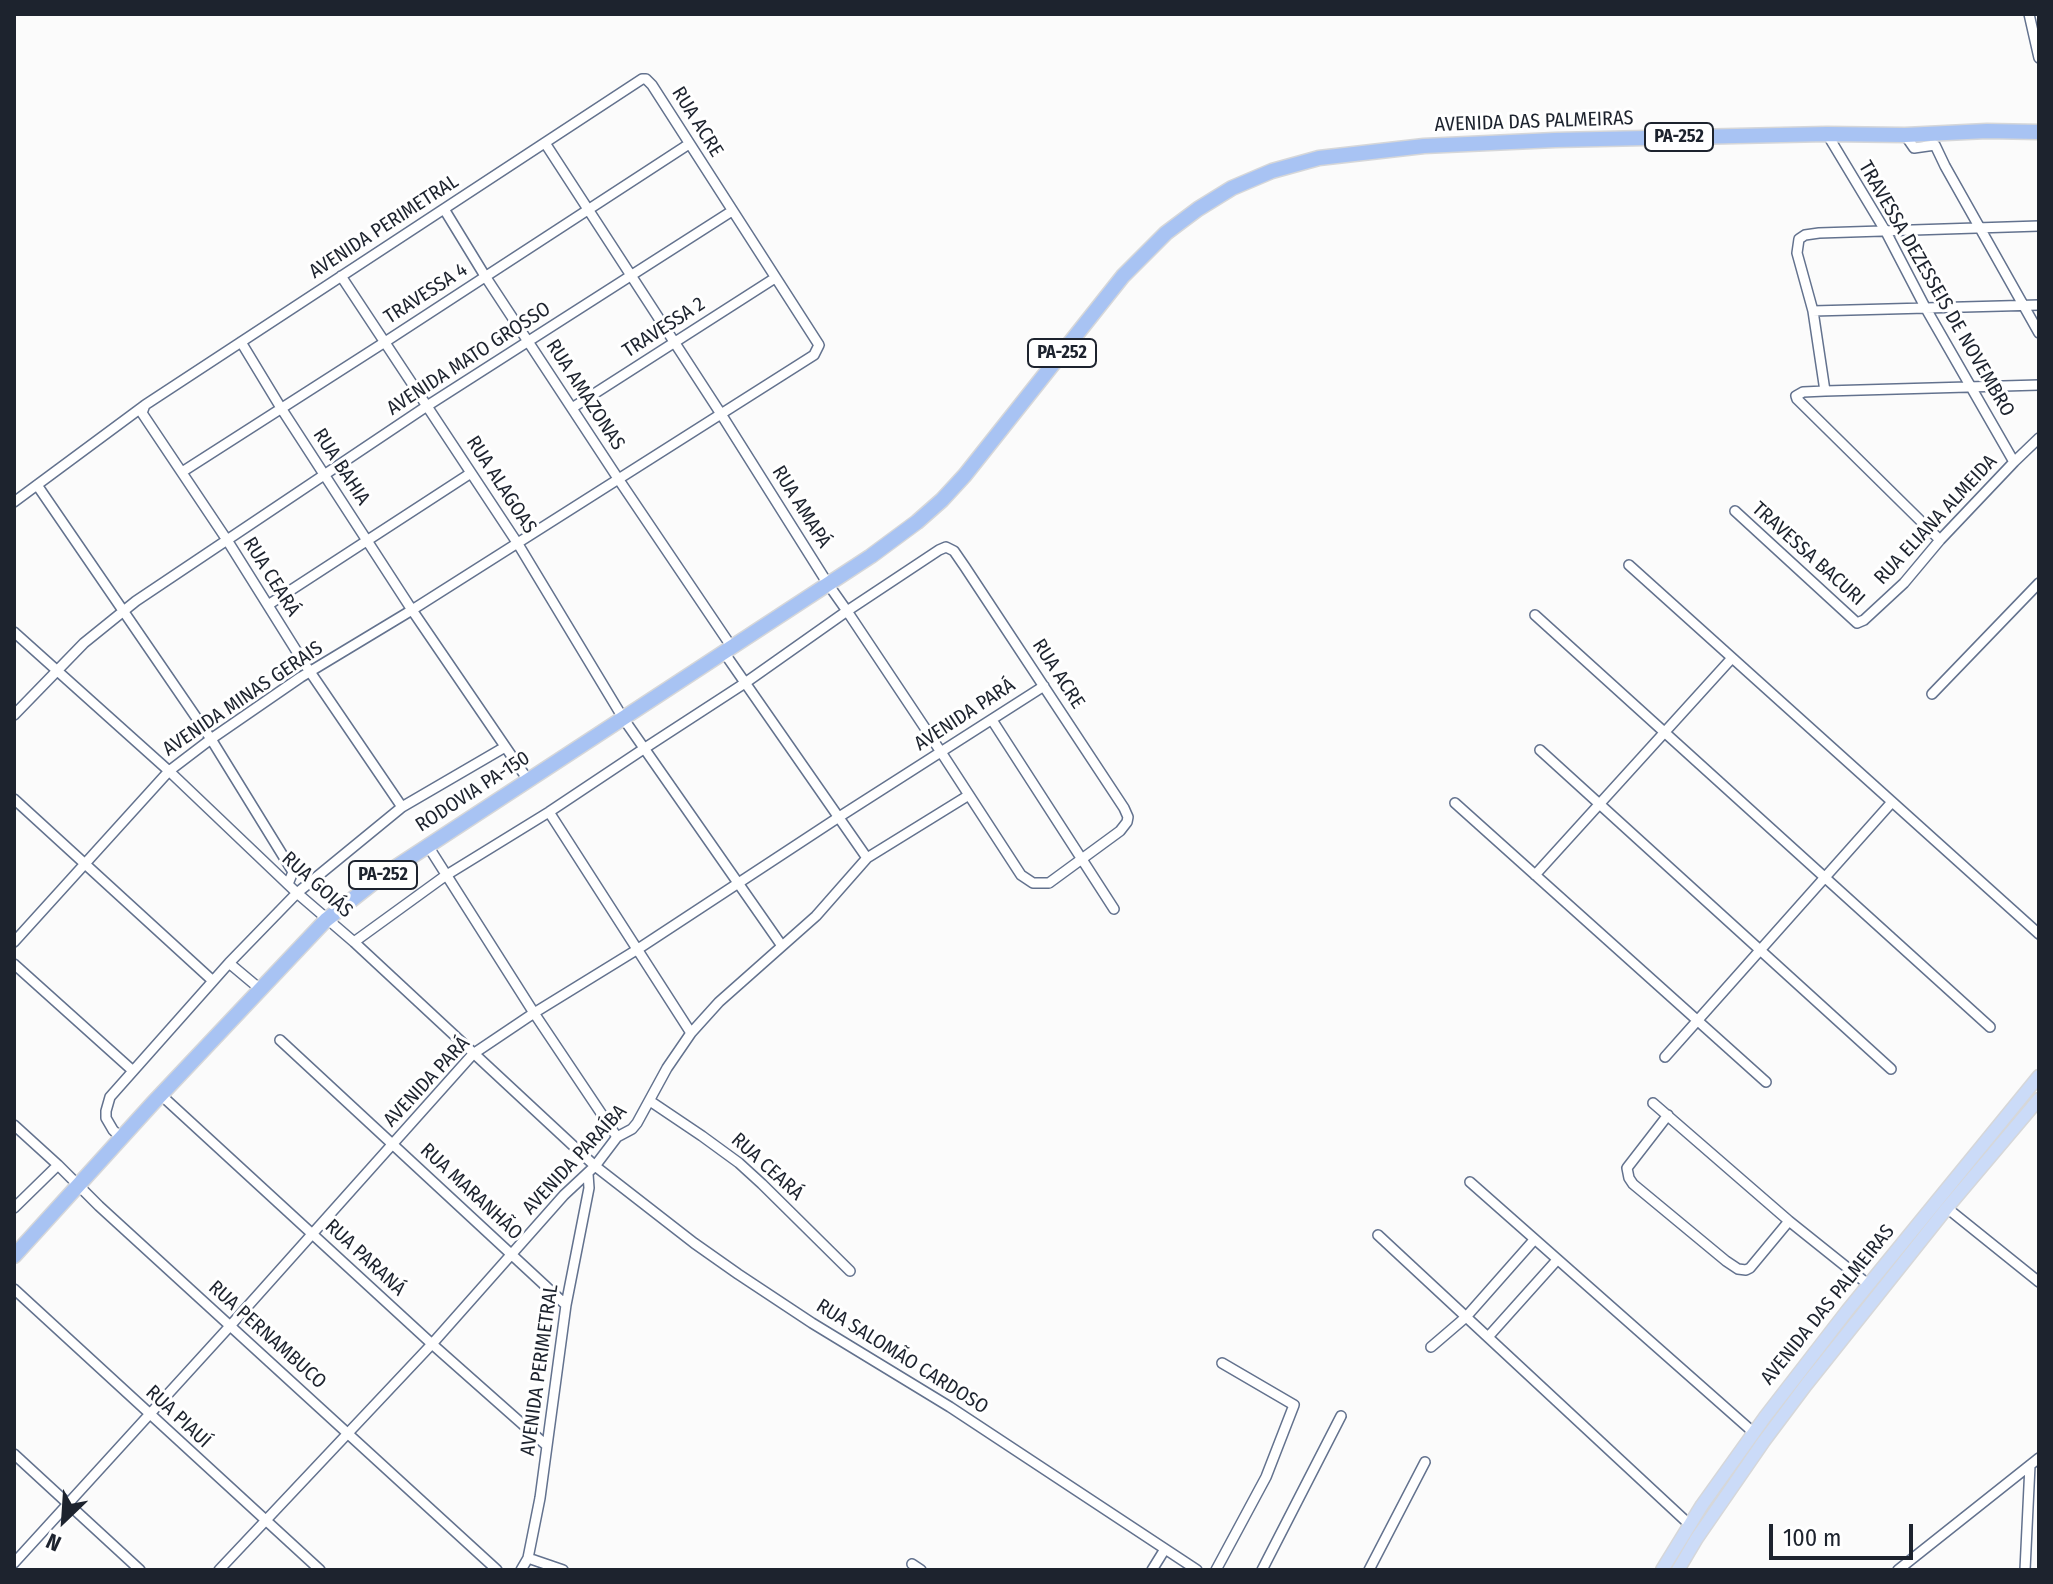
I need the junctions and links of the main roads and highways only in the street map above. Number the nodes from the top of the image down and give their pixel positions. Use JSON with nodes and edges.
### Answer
{"nodes":[{"id":1,"x":2039,"y":132,"type":"edge"},
{"id":2,"x":828,"y":584,"type":"joint"},
{"id":3,"x":2039,"y":1076,"type":"edge"},
{"id":4,"x":2039,"y":1099,"type":"edge"},
{"id":5,"x":14,"y":1256,"type":"edge"},
{"id":6,"x":1662,"y":1570,"type":"edge"},
{"id":7,"x":1678,"y":1570,"type":"edge"}],
"edges":[{"from":1,"to":2,"type":"highway","name":"AVENIDA DAS PALMEIRAS","number":"PA-252"},
{"from":2,"to":5,"type":"highway","name":"RODOVIA PA-150","number":"PA-252"},
{"from":3,"to":6,"type":"main road","name":"AVENIDA DAS PALMEIRAS"},
{"from":4,"to":7,"type":"main road","name":"AVENIDA DAS PALMEIRAS"}]}
